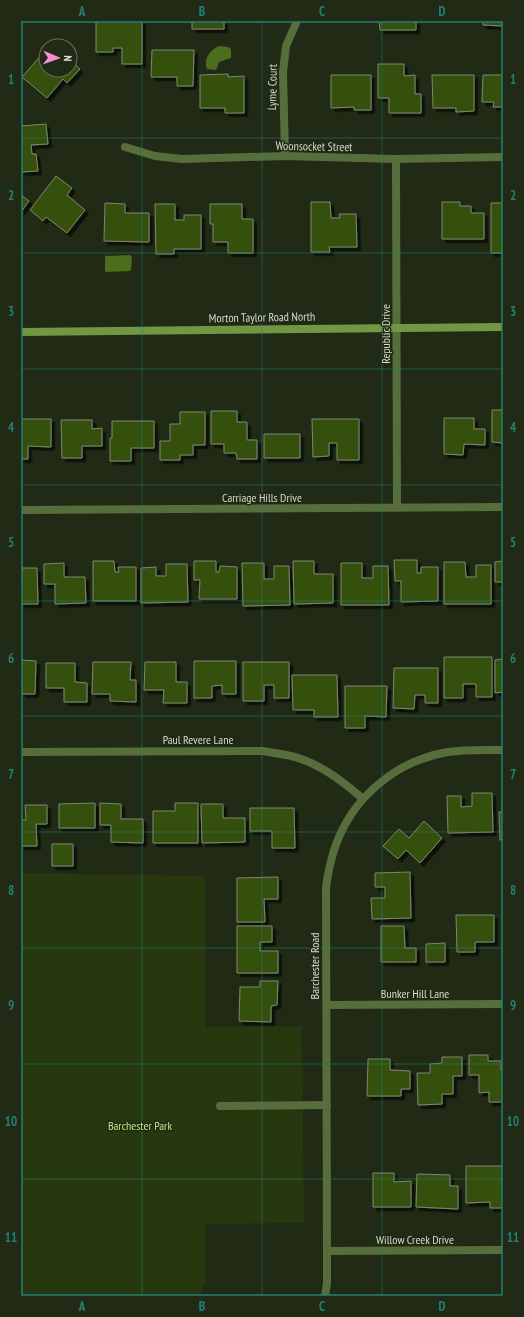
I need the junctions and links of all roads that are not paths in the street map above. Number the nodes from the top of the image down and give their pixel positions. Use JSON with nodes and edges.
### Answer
{"nodes":[{"id":1,"x":296,"y":21,"type":"edge"},
{"id":2,"x":125,"y":147,"type":"dead end"},
{"id":3,"x":284,"y":156,"type":"junction"},
{"id":4,"x":503,"y":157,"type":"edge"},
{"id":5,"x":396,"y":159,"type":"junction"},
{"id":6,"x":503,"y":327,"type":"edge"},
{"id":7,"x":397,"y":328,"type":"junction"},
{"id":8,"x":21,"y":332,"type":"edge"},
{"id":9,"x":503,"y":507,"type":"edge"},
{"id":10,"x":397,"y":508,"type":"junction"},
{"id":11,"x":21,"y":510,"type":"edge"},
{"id":12,"x":503,"y":750,"type":"edge"},
{"id":13,"x":21,"y":752,"type":"edge"},
{"id":14,"x":362,"y":798,"type":"junction"},
{"id":15,"x":503,"y":1004,"type":"edge"},
{"id":16,"x":326,"y":1005,"type":"junction"},
{"id":17,"x":326,"y":1105,"type":"junction"},
{"id":18,"x":220,"y":1106,"type":"dead end"},
{"id":19,"x":503,"y":1250,"type":"edge"},
{"id":20,"x":327,"y":1251,"type":"junction"},
{"id":21,"x":325,"y":1296,"type":"edge"}],
"edges":[{"from":1,"to":3,"type":"street","name":"Lyme Court"},
{"from":2,"to":3,"type":"street","name":"Woonsocket Street"},
{"from":3,"to":5,"type":"street","name":"Woonsocket Street"},
{"from":4,"to":5,"type":"street","name":"Woonsocket Street"},
{"from":5,"to":7,"type":"street","name":"Republic Drive"},
{"from":6,"to":7,"type":"street","name":"Morton Taylor Road North"},
{"from":7,"to":8,"type":"street","name":"Morton Taylor Road North"},
{"from":7,"to":10,"type":"street","name":"Republic Drive"},
{"from":9,"to":10,"type":"street","name":"Carriage Hills Drive"},
{"from":10,"to":11,"type":"street","name":"Carriage Hills Drive"},
{"from":12,"to":14,"type":"street","name":"Barchester Road"},
{"from":13,"to":14,"type":"street","name":"Paul Revere Lane"},
{"from":14,"to":16,"type":"street","name":"Barchester Road"},
{"from":15,"to":16,"type":"street","name":"Bunker Hill Lane"},
{"from":16,"to":17,"type":"street","name":"Barchester Road"},
{"from":17,"to":18,"type":"street"},
{"from":17,"to":20,"type":"street","name":"Barchester Road"},
{"from":19,"to":20,"type":"street","name":"Willow Creek Drive"},
{"from":20,"to":21,"type":"street","name":"Barchester Road"}]}
